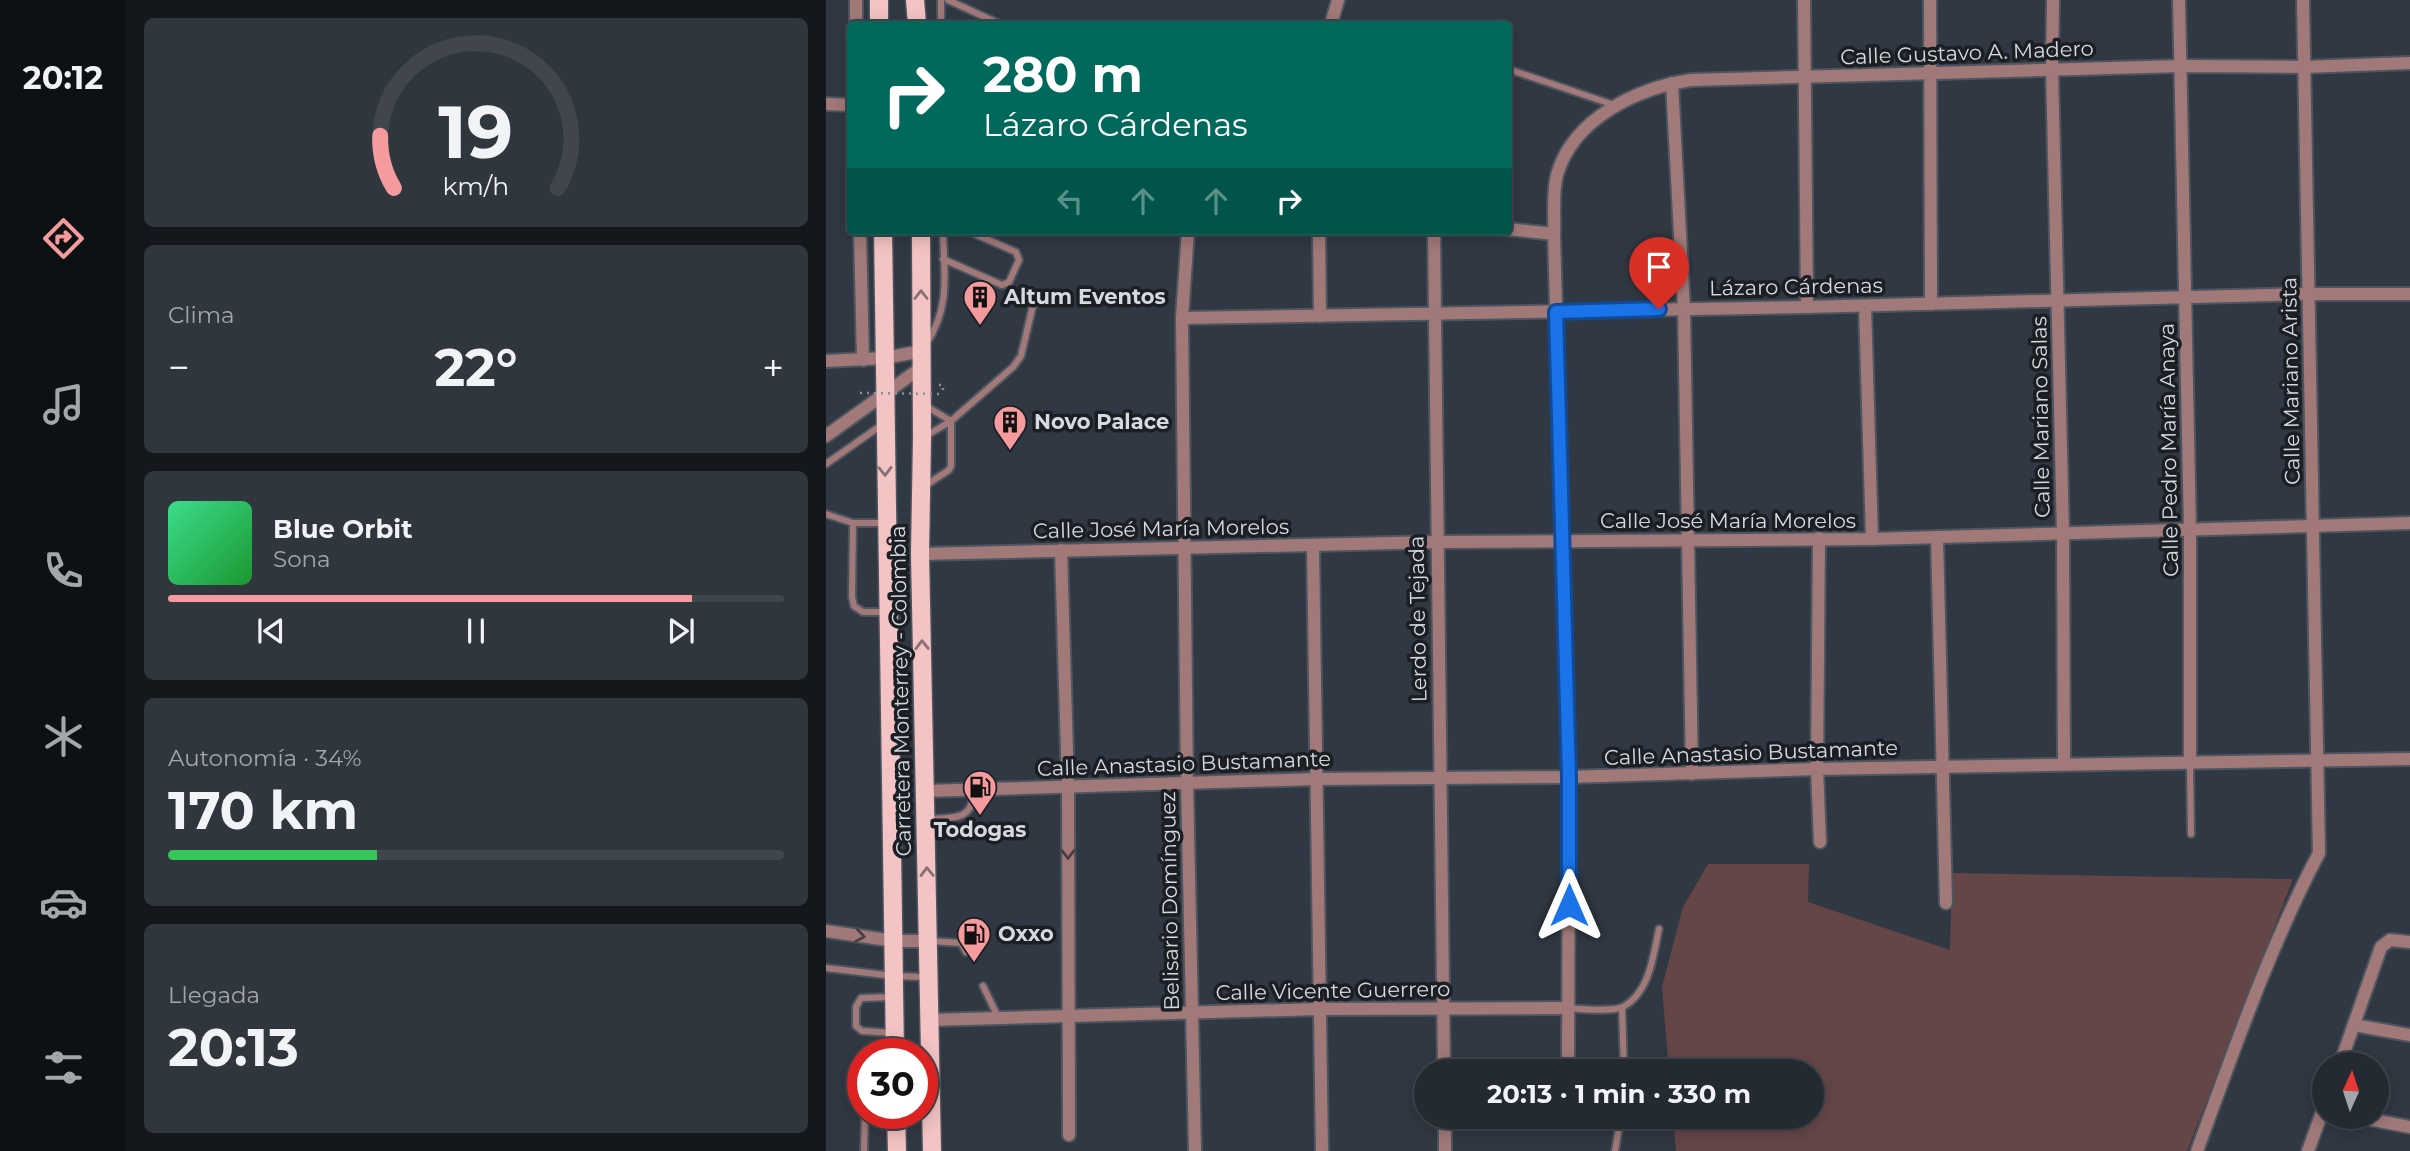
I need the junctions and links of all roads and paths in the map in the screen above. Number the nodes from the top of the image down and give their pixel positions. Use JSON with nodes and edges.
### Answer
{"nodes":[{"id":1,"x":856,"y":0,"type":"edge"},
{"id":2,"x":879,"y":0,"type":"edge"},
{"id":3,"x":915,"y":0,"type":"edge"},
{"id":4,"x":941,"y":0,"type":"edge"},
{"id":5,"x":948,"y":0,"type":"edge"},
{"id":6,"x":1338,"y":0,"type":"edge"},
{"id":7,"x":1804,"y":0,"type":"edge"},
{"id":8,"x":1930,"y":0,"type":"edge"},
{"id":9,"x":2053,"y":0,"type":"edge"},
{"id":10,"x":2179,"y":0,"type":"edge"},
{"id":11,"x":2303,"y":0,"type":"edge"},
{"id":12,"x":856,"y":21,"type":"edge"},
{"id":13,"x":880,"y":21,"type":"edge"},
{"id":14,"x":916,"y":21,"type":"edge"},
{"id":15,"x":942,"y":21,"type":"edge"},
{"id":16,"x":994,"y":21,"type":"edge"},
{"id":17,"x":1332,"y":21,"type":"edge"},
{"id":18,"x":2410,"y":62,"type":"edge"},
{"id":19,"x":2180,"y":66,"type":"junction"},
{"id":20,"x":2304,"y":67,"type":"junction"},
{"id":21,"x":2052,"y":69,"type":"junction"},
{"id":22,"x":1512,"y":70,"type":"edge"},
{"id":23,"x":1929,"y":74,"type":"junction"},
{"id":24,"x":1804,"y":77,"type":"junction"},
{"id":25,"x":1672,"y":83,"type":"junction"},
{"id":26,"x":826,"y":104,"type":"edge"},
{"id":27,"x":847,"y":105,"type":"edge"},
{"id":28,"x":1614,"y":105,"type":"junction"},
{"id":29,"x":1512,"y":229,"type":"edge"},
{"id":30,"x":1554,"y":234,"type":"junction"},
{"id":31,"x":860,"y":235,"type":"edge"},
{"id":32,"x":883,"y":235,"type":"edge"},
{"id":33,"x":921,"y":235,"type":"edge"},
{"id":34,"x":943,"y":235,"type":"edge"},
{"id":35,"x":977,"y":235,"type":"edge"},
{"id":36,"x":1188,"y":235,"type":"edge"},
{"id":37,"x":1319,"y":235,"type":"edge"},
{"id":38,"x":1434,"y":235,"type":"edge"},
{"id":39,"x":943,"y":259,"type":"junction"},
{"id":40,"x":2308,"y":294,"type":"junction"},
{"id":41,"x":2410,"y":294,"type":"edge"},
{"id":42,"x":2185,"y":298,"type":"junction"},
{"id":43,"x":1034,"y":300,"type":"dead end"},
{"id":44,"x":2057,"y":300,"type":"junction"},
{"id":45,"x":1931,"y":304,"type":"junction"},
{"id":46,"x":1865,"y":306,"type":"junction"},
{"id":47,"x":1807,"y":307,"type":"junction"},
{"id":48,"x":1685,"y":309,"type":"junction"},
{"id":49,"x":1556,"y":312,"type":"junction"},
{"id":50,"x":1435,"y":315,"type":"junction"},
{"id":51,"x":1320,"y":316,"type":"junction"},
{"id":52,"x":1182,"y":318,"type":"junction"},
{"id":53,"x":885,"y":358,"type":"junction"},
{"id":54,"x":922,"y":359,"type":"junction"},
{"id":55,"x":863,"y":360,"type":"junction"},
{"id":56,"x":826,"y":361,"type":"edge"},
{"id":57,"x":860,"y":393,"type":"dead end"},
{"id":58,"x":884,"y":393,"type":"junction"},
{"id":59,"x":943,"y":394,"type":"dead end"},
{"id":60,"x":922,"y":404,"type":"junction"},
{"id":61,"x":951,"y":421,"type":"junction"},
{"id":62,"x":884,"y":423,"type":"junction"},
{"id":63,"x":826,"y":436,"type":"edge"},
{"id":64,"x":922,"y":438,"type":"junction"},
{"id":65,"x":826,"y":464,"type":"edge"},
{"id":66,"x":922,"y":488,"type":"junction"},
{"id":67,"x":826,"y":514,"type":"edge"},
{"id":68,"x":853,"y":523,"type":"junction"},
{"id":69,"x":886,"y":523,"type":"junction"},
{"id":70,"x":2410,"y":523,"type":"edge"},
{"id":71,"x":2313,"y":527,"type":"junction"},
{"id":72,"x":2190,"y":531,"type":"junction"},
{"id":73,"x":2063,"y":534,"type":"junction"},
{"id":74,"x":1937,"y":537,"type":"junction"},
{"id":75,"x":1819,"y":538,"type":"junction"},
{"id":76,"x":1872,"y":539,"type":"junction"},
{"id":77,"x":1689,"y":540,"type":"junction"},
{"id":78,"x":1561,"y":541,"type":"junction"},
{"id":79,"x":1437,"y":542,"type":"junction"},
{"id":80,"x":1313,"y":546,"type":"junction"},
{"id":81,"x":1185,"y":547,"type":"junction"},
{"id":82,"x":1061,"y":550,"type":"junction"},
{"id":83,"x":920,"y":554,"type":"junction"},
{"id":84,"x":887,"y":612,"type":"junction"},
{"id":85,"x":2410,"y":759,"type":"edge"},
{"id":86,"x":2318,"y":761,"type":"junction"},
{"id":87,"x":2064,"y":764,"type":"junction"},
{"id":88,"x":2190,"y":764,"type":"junction"},
{"id":89,"x":1944,"y":766,"type":"junction"},
{"id":90,"x":1817,"y":769,"type":"junction"},
{"id":91,"x":1692,"y":774,"type":"junction"},
{"id":92,"x":1569,"y":777,"type":"junction"},
{"id":93,"x":1315,"y":779,"type":"junction"},
{"id":94,"x":1439,"y":779,"type":"junction"},
{"id":95,"x":1187,"y":783,"type":"junction"},
{"id":96,"x":1068,"y":786,"type":"junction"},
{"id":97,"x":974,"y":790,"type":"junction"},
{"id":98,"x":925,"y":791,"type":"junction"},
{"id":99,"x":926,"y":820,"type":"junction"},
{"id":100,"x":2190,"y":834,"type":"dead end"},
{"id":101,"x":1820,"y":842,"type":"dead end"},
{"id":102,"x":1946,"y":903,"type":"dead end"},
{"id":103,"x":1659,"y":929,"type":"dead end"},
{"id":104,"x":826,"y":931,"type":"edge"},
{"id":105,"x":894,"y":941,"type":"junction"},
{"id":106,"x":929,"y":941,"type":"junction"},
{"id":107,"x":2410,"y":942,"type":"edge"},
{"id":108,"x":966,"y":952,"type":"dead end"},
{"id":109,"x":826,"y":968,"type":"edge"},
{"id":110,"x":894,"y":976,"type":"junction"},
{"id":111,"x":929,"y":977,"type":"junction"},
{"id":112,"x":983,"y":986,"type":"dead end"},
{"id":113,"x":894,"y":997,"type":"junction"},
{"id":114,"x":1443,"y":1007,"type":"junction"},
{"id":115,"x":1569,"y":1008,"type":"junction"},
{"id":116,"x":1622,"y":1008,"type":"junction"},
{"id":117,"x":1319,"y":1009,"type":"junction"},
{"id":118,"x":1192,"y":1013,"type":"junction"},
{"id":119,"x":1068,"y":1017,"type":"junction"},
{"id":120,"x":930,"y":1020,"type":"junction"},
{"id":121,"x":1000,"y":1020,"type":"junction"},
{"id":122,"x":2354,"y":1025,"type":"junction"},
{"id":123,"x":895,"y":1033,"type":"junction"},
{"id":124,"x":2410,"y":1035,"type":"edge"},
{"id":125,"x":895,"y":1038,"type":"edge"},
{"id":126,"x":2344,"y":1052,"type":"edge"},
{"id":127,"x":1444,"y":1059,"type":"edge"},
{"id":128,"x":1568,"y":1059,"type":"edge"},
{"id":129,"x":1624,"y":1059,"type":"edge"},
{"id":130,"x":2389,"y":1124,"type":"edge"},
{"id":131,"x":2410,"y":1128,"type":"edge"},
{"id":132,"x":865,"y":1129,"type":"edge"},
{"id":133,"x":896,"y":1129,"type":"edge"},
{"id":134,"x":1445,"y":1129,"type":"edge"},
{"id":135,"x":1619,"y":1129,"type":"edge"},
{"id":136,"x":2317,"y":1129,"type":"edge"},
{"id":137,"x":1069,"y":1135,"type":"dead end"},
{"id":138,"x":864,"y":1151,"type":"edge"},
{"id":139,"x":897,"y":1151,"type":"edge"},
{"id":140,"x":932,"y":1151,"type":"edge"},
{"id":141,"x":1195,"y":1151,"type":"edge"},
{"id":142,"x":1322,"y":1151,"type":"edge"},
{"id":143,"x":1445,"y":1151,"type":"edge"},
{"id":144,"x":1615,"y":1151,"type":"edge"},
{"id":145,"x":2197,"y":1151,"type":"edge"},
{"id":146,"x":2308,"y":1151,"type":"edge"}],
"edges":[{"from":1,"to":12,"type":"street"},
{"from":2,"to":13,"type":"main road"},
{"from":3,"to":14,"type":"main road"},
{"from":4,"to":15,"type":"lane"},
{"from":5,"to":16,"type":"lane"},
{"from":6,"to":17,"type":"street"},
{"from":7,"to":24,"type":"street"},
{"from":8,"to":23,"type":"street"},
{"from":9,"to":21,"type":"street","name":"Calle Mariano Salas"},
{"from":10,"to":19,"type":"street","name":"Calle Pedro María Anaya"},
{"from":11,"to":20,"type":"street","name":"Calle Mariano Arista"},
{"from":18,"to":20,"type":"street","name":"Calle Gustavo A. Madero"},
{"from":19,"to":20,"type":"street","name":"Calle Gustavo A. Madero"},
{"from":19,"to":21,"type":"street","name":"Calle Gustavo A. Madero"},
{"from":19,"to":42,"type":"street","name":"Calle Pedro María Anaya"},
{"from":20,"to":40,"type":"street","name":"Calle Mariano Arista"},
{"from":21,"to":23,"type":"street","name":"Calle Gustavo A. Madero"},
{"from":21,"to":44,"type":"street","name":"Calle Mariano Salas"},
{"from":22,"to":28,"type":"lane"},
{"from":23,"to":24,"type":"street","name":"Calle Gustavo A. Madero"},
{"from":23,"to":45,"type":"street"},
{"from":24,"to":25,"type":"street","name":"Calle Gustavo A. Madero"},
{"from":24,"to":47,"type":"street"},
{"from":25,"to":28,"type":"street","name":"Calle Gustavo A. Madero"},
{"from":25,"to":48,"type":"street"},
{"from":26,"to":27,"type":"street"},
{"from":28,"to":30,"type":"street","name":"Calle Gustavo A. Madero"},
{"from":29,"to":30,"type":"street"},
{"from":30,"to":49,"type":"street"},
{"from":31,"to":55,"type":"street"},
{"from":32,"to":53,"type":"main road","name":"Carretera Monterrey - Colombia"},
{"from":54,"to":33,"type":"main road","name":"Carretera Monterrey - Colombia","one_way":true},
{"from":34,"to":39,"type":"lane"},
{"from":35,"to":39,"type":"lane"},
{"from":36,"to":52,"type":"street","name":"Belisario Domínguez"},
{"from":37,"to":51,"type":"street"},
{"from":38,"to":50,"type":"street","name":"Lerdo de Tejada"},
{"from":39,"to":54,"type":"lane"},
{"from":40,"to":41,"type":"street","name":"Lázaro Cárdenas"},
{"from":40,"to":42,"type":"street","name":"Lázaro Cárdenas"},
{"from":40,"to":71,"type":"street","name":"Calle Mariano Arista"},
{"from":42,"to":44,"type":"street","name":"Lázaro Cárdenas"},
{"from":42,"to":72,"type":"street","name":"Calle Pedro María Anaya"},
{"from":43,"to":61,"type":"lane"},
{"from":44,"to":45,"type":"street","name":"Lázaro Cárdenas"},
{"from":44,"to":73,"type":"street","name":"Calle Mariano Salas"},
{"from":45,"to":46,"type":"street","name":"Lázaro Cárdenas"},
{"from":46,"to":47,"type":"street","name":"Lázaro Cárdenas"},
{"from":46,"to":76,"type":"street"},
{"from":47,"to":48,"type":"street","name":"Lázaro Cárdenas"},
{"from":48,"to":49,"type":"street","name":"Lázaro Cárdenas"},
{"from":48,"to":77,"type":"street"},
{"from":49,"to":50,"type":"street","name":"Lázaro Cárdenas"},
{"from":49,"to":78,"type":"street"},
{"from":50,"to":51,"type":"street","name":"Lázaro Cárdenas"},
{"from":50,"to":79,"type":"street","name":"Lerdo de Tejada"},
{"from":51,"to":52,"type":"street","name":"Lázaro Cárdenas"},
{"from":52,"to":81,"type":"street","name":"Belisario Domínguez"},
{"from":53,"to":54,"type":"street"},
{"from":53,"to":55,"type":"street"},
{"from":53,"to":58,"type":"main road","name":"Carretera Monterrey - Colombia"},
{"from":54,"to":58,"type":"street"},
{"from":54,"to":60,"type":"main road","name":"Carretera Monterrey - Colombia"},
{"from":55,"to":56,"type":"street"},
{"from":57,"to":59,"type":"path","bridge":true},
{"from":58,"to":62,"type":"main road","name":"Carretera Monterrey - Colombia"},
{"from":58,"to":63,"type":"street"},
{"from":60,"to":61,"type":"lane"},
{"from":60,"to":64,"type":"main road","name":"Carretera Monterrey - Colombia"},
{"from":61,"to":64,"type":"lane"},
{"from":61,"to":66,"type":"lane"},
{"from":62,"to":65,"type":"lane"},
{"from":62,"to":69,"type":"main road","name":"Carretera Monterrey - Colombia","one_way":true},
{"from":64,"to":66,"type":"main road","name":"Carretera Monterrey - Colombia"},
{"from":66,"to":83,"type":"main road","name":"Carretera Monterrey - Colombia"},
{"from":67,"to":68,"type":"lane"},
{"from":68,"to":69,"type":"lane"},
{"from":68,"to":84,"type":"lane"},
{"from":69,"to":84,"type":"main road","name":"Carretera Monterrey - Colombia"},
{"from":70,"to":71,"type":"street","name":"Calle José María Morelos"},
{"from":71,"to":72,"type":"street","name":"Calle José María Morelos"},
{"from":71,"to":86,"type":"street","name":"Calle Mariano Arista"},
{"from":72,"to":73,"type":"street","name":"Calle José María Morelos"},
{"from":72,"to":88,"type":"street","name":"Calle Pedro María Anaya"},
{"from":73,"to":74,"type":"street","name":"Calle José María Morelos"},
{"from":73,"to":87,"type":"street","name":"Calle Mariano Salas"},
{"from":74,"to":76,"type":"street","name":"Calle José María Morelos"},
{"from":74,"to":89,"type":"street"},
{"from":75,"to":76,"type":"street","name":"Calle José María Morelos"},
{"from":75,"to":77,"type":"street","name":"Calle José María Morelos"},
{"from":75,"to":90,"type":"street"},
{"from":77,"to":78,"type":"street","name":"Calle José María Morelos"},
{"from":77,"to":91,"type":"street"},
{"from":78,"to":79,"type":"street","name":"Calle José María Morelos"},
{"from":78,"to":92,"type":"street"},
{"from":79,"to":80,"type":"street","name":"Calle José María Morelos"},
{"from":79,"to":94,"type":"street","name":"Lerdo de Tejada"},
{"from":80,"to":81,"type":"street","name":"Calle José María Morelos"},
{"from":80,"to":93,"type":"street"},
{"from":81,"to":82,"type":"street","name":"Calle José María Morelos"},
{"from":81,"to":95,"type":"street","name":"Belisario Domínguez"},
{"from":82,"to":83,"type":"street","name":"Calle José María Morelos"},
{"from":82,"to":96,"type":"street"},
{"from":98,"to":83,"type":"main road","name":"Carretera Monterrey - Colombia","one_way":true},
{"from":84,"to":105,"type":"main road","name":"Carretera Monterrey - Colombia"},
{"from":85,"to":86,"type":"street","name":"Calle Anastasio Bustamante"},
{"from":86,"to":88,"type":"street","name":"Calle Anastasio Bustamante"},
{"from":86,"to":145,"type":"street","name":"Calle Mariano Arista"},
{"from":87,"to":88,"type":"street","name":"Calle Anastasio Bustamante"},
{"from":87,"to":89,"type":"street","name":"Calle Anastasio Bustamante"},
{"from":88,"to":100,"type":"lane","name":"Calle Pedro María Anaya"},
{"from":89,"to":90,"type":"street","name":"Calle Anastasio Bustamante"},
{"from":89,"to":102,"type":"street"},
{"from":90,"to":91,"type":"street","name":"Calle Anastasio Bustamante"},
{"from":90,"to":101,"type":"street"},
{"from":91,"to":92,"type":"street","name":"Calle Anastasio Bustamante"},
{"from":92,"to":94,"type":"street","name":"Calle Anastasio Bustamante"},
{"from":92,"to":115,"type":"street"},
{"from":93,"to":94,"type":"street","name":"Calle Anastasio Bustamante"},
{"from":93,"to":95,"type":"street","name":"Calle Anastasio Bustamante"},
{"from":93,"to":117,"type":"street"},
{"from":94,"to":114,"type":"street","name":"Lerdo de Tejada"},
{"from":95,"to":96,"type":"street","name":"Calle Anastasio Bustamante"},
{"from":95,"to":118,"type":"street","name":"Belisario Domínguez"},
{"from":96,"to":97,"type":"street","name":"Calle Anastasio Bustamante"},
{"from":96,"to":119,"type":"street","one_way":true},
{"from":97,"to":98,"type":"street","name":"Calle Anastasio Bustamante"},
{"from":97,"to":99,"type":"lane"},
{"from":98,"to":99,"type":"main road","name":"Carretera Monterrey - Colombia"},
{"from":106,"to":99,"type":"main road","name":"Carretera Monterrey - Colombia","one_way":true},
{"from":103,"to":116,"type":"lane"},
{"from":104,"to":105,"type":"street","one_way":true},
{"from":105,"to":106,"type":"street"},
{"from":105,"to":110,"type":"main road","name":"Carretera Monterrey - Colombia"},
{"from":106,"to":108,"type":"lane"},
{"from":106,"to":111,"type":"main road","name":"Carretera Monterrey - Colombia"},
{"from":107,"to":122,"type":"street"},
{"from":109,"to":110,"type":"lane"},
{"from":110,"to":111,"type":"lane"},
{"from":110,"to":113,"type":"main road","name":"Carretera Monterrey - Colombia"},
{"from":111,"to":120,"type":"main road","name":"Carretera Monterrey - Colombia"},
{"from":112,"to":121,"type":"lane"},
{"from":113,"to":123,"type":"main road","name":"Carretera Monterrey - Colombia"},
{"from":113,"to":123,"type":"lane"},
{"from":114,"to":115,"type":"street","name":"Calle Vicente Guerrero"},
{"from":114,"to":117,"type":"street","name":"Calle Vicente Guerrero"},
{"from":114,"to":127,"type":"street","name":"Lerdo de Tejada"},
{"from":115,"to":116,"type":"lane"},
{"from":115,"to":128,"type":"street"},
{"from":116,"to":129,"type":"lane"},
{"from":117,"to":118,"type":"street","name":"Calle Vicente Guerrero"},
{"from":117,"to":142,"type":"street"},
{"from":118,"to":119,"type":"street","name":"Calle Vicente Guerrero"},
{"from":118,"to":141,"type":"street","name":"Belisario Domínguez"},
{"from":119,"to":121,"type":"street","name":"Calle Vicente Guerrero"},
{"from":119,"to":137,"type":"street"},
{"from":120,"to":121,"type":"street","name":"Calle Vicente Guerrero"},
{"from":120,"to":140,"type":"main road","name":"Carretera Monterrey - Colombia"},
{"from":122,"to":124,"type":"street"},
{"from":122,"to":126,"type":"street"},
{"from":123,"to":125,"type":"main road","name":"Carretera Monterrey - Colombia"},
{"from":130,"to":131,"type":"street"},
{"from":132,"to":138,"type":"lane"},
{"from":133,"to":139,"type":"main road"},
{"from":134,"to":143,"type":"street"},
{"from":135,"to":144,"type":"lane"},
{"from":136,"to":146,"type":"street"}]}
